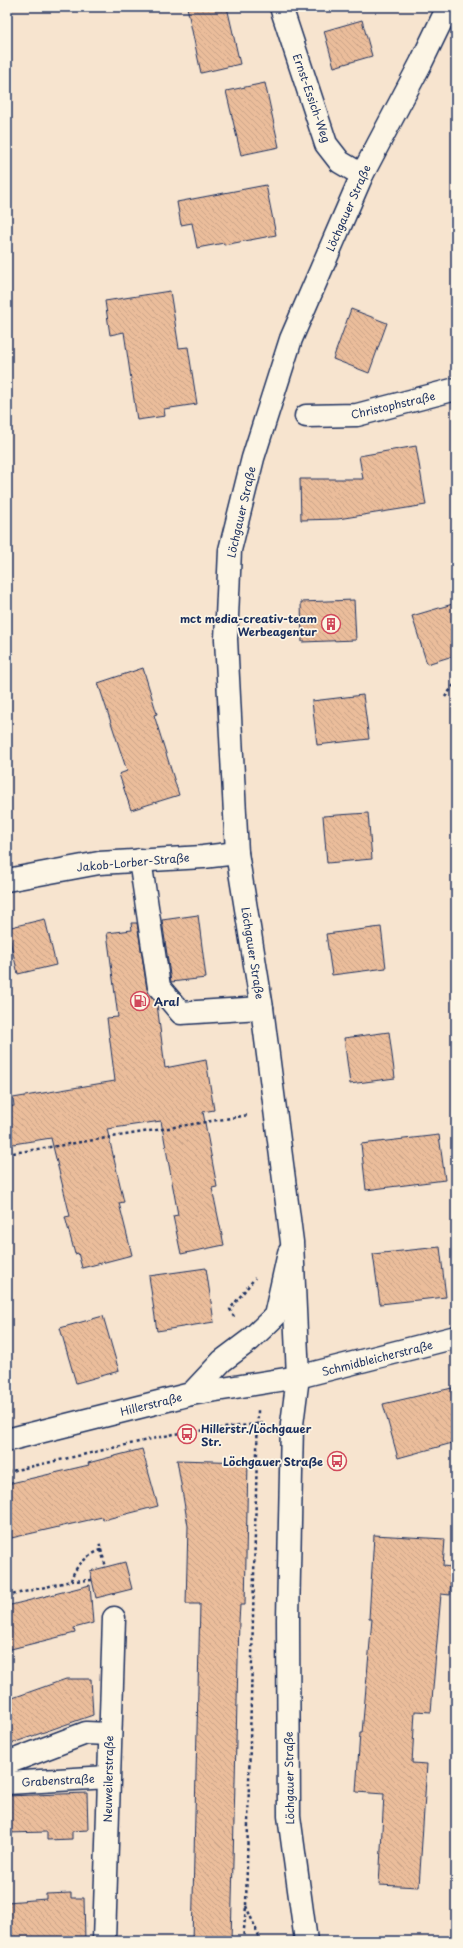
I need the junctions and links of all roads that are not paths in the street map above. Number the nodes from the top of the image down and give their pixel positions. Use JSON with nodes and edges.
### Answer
{"nodes":[{"id":1,"x":281,"y":7,"type":"edge"},
{"id":2,"x":449,"y":14,"type":"edge"},
{"id":3,"x":362,"y":175,"type":"junction"},
{"id":4,"x":456,"y":390,"type":"edge"},
{"id":5,"x":306,"y":416,"type":"dead end"},
{"id":6,"x":237,"y":853,"type":"junction"},
{"id":7,"x":140,"y":860,"type":"junction"},
{"id":8,"x":7,"y":880,"type":"edge"},
{"id":9,"x":262,"y":1008,"type":"junction"},
{"id":10,"x":292,"y":1242,"type":"junction"},
{"id":11,"x":456,"y":1337,"type":"edge"},
{"id":12,"x":298,"y":1378,"type":"junction"},
{"id":13,"x":191,"y":1394,"type":"junction"},
{"id":14,"x":7,"y":1440,"type":"edge"},
{"id":15,"x":114,"y":1618,"type":"dead end"},
{"id":16,"x":109,"y":1734,"type":"junction"},
{"id":17,"x":7,"y":1763,"type":"edge"},
{"id":18,"x":108,"y":1777,"type":"junction"},
{"id":19,"x":7,"y":1783,"type":"edge"},
{"id":20,"x":104,"y":1941,"type":"edge"},
{"id":21,"x":306,"y":1941,"type":"edge"}],
"edges":[{"from":1,"to":3,"type":"main road","name":"Ernst-Essich-Weg"},
{"from":2,"to":3,"type":"main road","name":"Löchgauer Straße"},
{"from":3,"to":6,"type":"main road","name":"Löchgauer Straße"},
{"from":4,"to":5,"type":"main road","name":"Christophstraße"},
{"from":6,"to":7,"type":"main road","name":"Jakob-Lorber-Straße"},
{"from":6,"to":9,"type":"main road","name":"Löchgauer Straße"},
{"from":7,"to":8,"type":"main road","name":"Jakob-Lorber-Straße"},
{"from":7,"to":9,"type":"main road"},
{"from":9,"to":10,"type":"main road","name":"Löchgauer Straße"},
{"from":10,"to":12,"type":"main road","name":"Löchgauer Straße"},
{"from":10,"to":13,"type":"main road"},
{"from":11,"to":12,"type":"main road","name":"Schmidbleicherstraße"},
{"from":12,"to":13,"type":"main road","name":"Hillerstraße"},
{"from":12,"to":21,"type":"main road","name":"Löchgauer Straße"},
{"from":13,"to":14,"type":"main road","name":"Hillerstraße"},
{"from":15,"to":16,"type":"main road","name":"Neuweilerstraße"},
{"from":16,"to":17,"type":"main road","name":"Grabenstraße"},
{"from":16,"to":18,"type":"main road","name":"Neuweilerstraße"},
{"from":18,"to":19,"type":"main road","name":"Grabenstraße"},
{"from":18,"to":20,"type":"main road","name":"Neuweilerstraße"}]}
